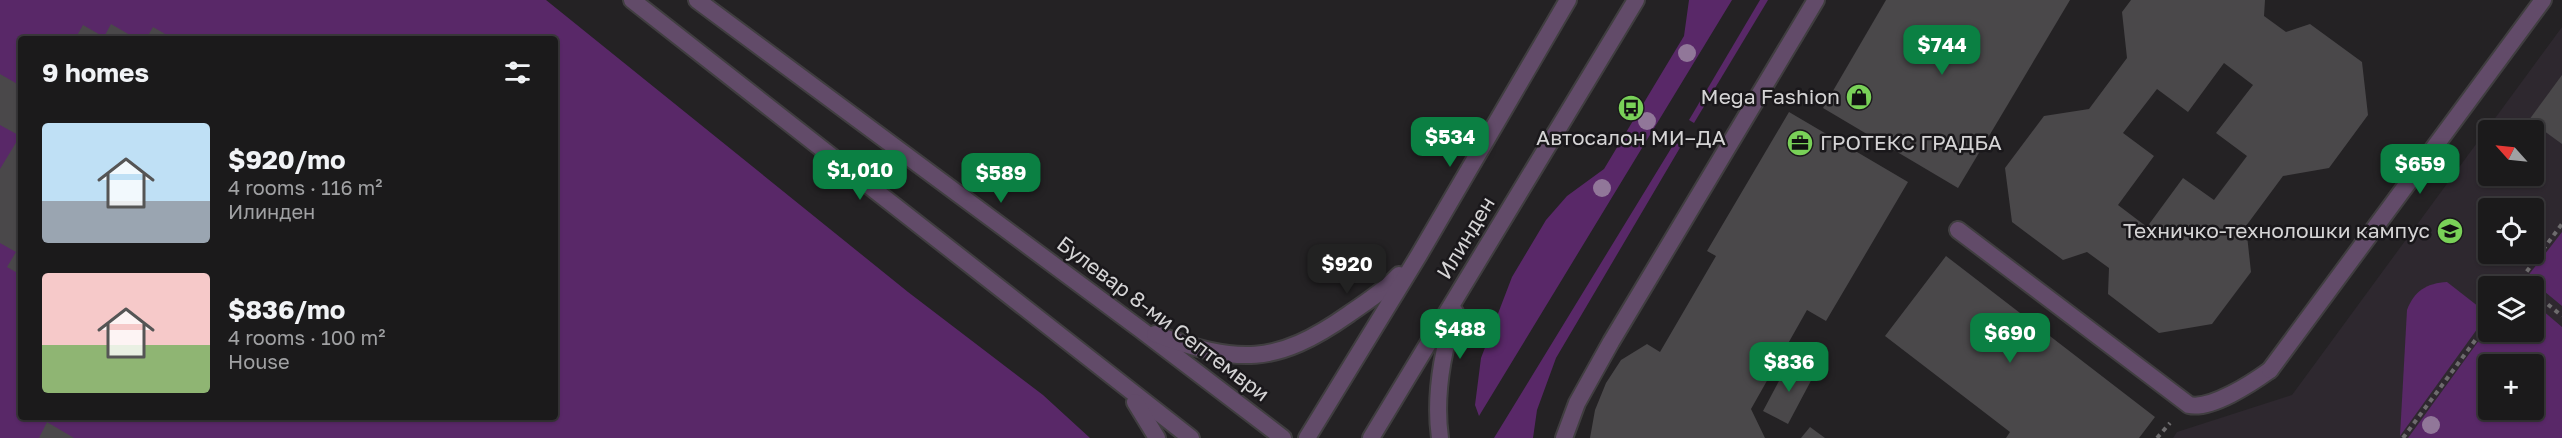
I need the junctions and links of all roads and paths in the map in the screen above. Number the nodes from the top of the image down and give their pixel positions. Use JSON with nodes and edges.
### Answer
{"nodes":[{"id":1,"x":632,"y":0,"type":"edge"},
{"id":2,"x":697,"y":0,"type":"edge"},
{"id":3,"x":1568,"y":0,"type":"edge"},
{"id":4,"x":1636,"y":0,"type":"edge"},
{"id":5,"x":1816,"y":0,"type":"edge"},
{"id":6,"x":2543,"y":0,"type":"edge"},
{"id":7,"x":2562,"y":224,"type":"edge"},
{"id":8,"x":1958,"y":230,"type":"dead end"},
{"id":9,"x":1419,"y":255,"type":"junction"},
{"id":10,"x":2524,"y":276,"type":"edge"},
{"id":11,"x":1466,"y":282,"type":"junction"},
{"id":12,"x":2544,"y":301,"type":"edge"},
{"id":13,"x":2562,"y":316,"type":"edge"},
{"id":14,"x":1140,"y":329,"type":"junction"},
{"id":15,"x":2478,"y":337,"type":"edge"},
{"id":16,"x":1110,"y":375,"type":"junction"},
{"id":17,"x":2168,"y":424,"type":"dead end"},
{"id":18,"x":1156,"y":438,"type":"edge"},
{"id":19,"x":1191,"y":438,"type":"edge"},
{"id":20,"x":1283,"y":438,"type":"edge"},
{"id":21,"x":1307,"y":438,"type":"edge"},
{"id":22,"x":1371,"y":438,"type":"edge"},
{"id":23,"x":1440,"y":438,"type":"edge"},
{"id":24,"x":1564,"y":438,"type":"edge"},
{"id":25,"x":2157,"y":438,"type":"edge"},
{"id":26,"x":2403,"y":438,"type":"edge"}],
"edges":[{"from":1,"to":16,"type":"street"},
{"from":2,"to":14,"type":"street","name":"Булевар 8-ми Септември"},
{"from":3,"to":9,"type":"street","name":"Илинден"},
{"from":4,"to":11,"type":"street","name":"Илинден"},
{"from":5,"to":24,"type":"street"},
{"from":6,"to":8,"type":"street"},
{"from":7,"to":10,"type":"path"},
{"from":9,"to":14,"type":"street"},
{"from":9,"to":21,"type":"street","name":"Илинден"},
{"from":11,"to":22,"type":"street","name":"Илинден"},
{"from":11,"to":23,"type":"street"},
{"from":12,"to":13,"type":"path"},
{"from":14,"to":20,"type":"street","name":"Булевар 8-ми Септември"},
{"from":15,"to":26,"type":"path"},
{"from":16,"to":18,"type":"street"},
{"from":16,"to":19,"type":"street"},
{"from":17,"to":25,"type":"path"}]}
